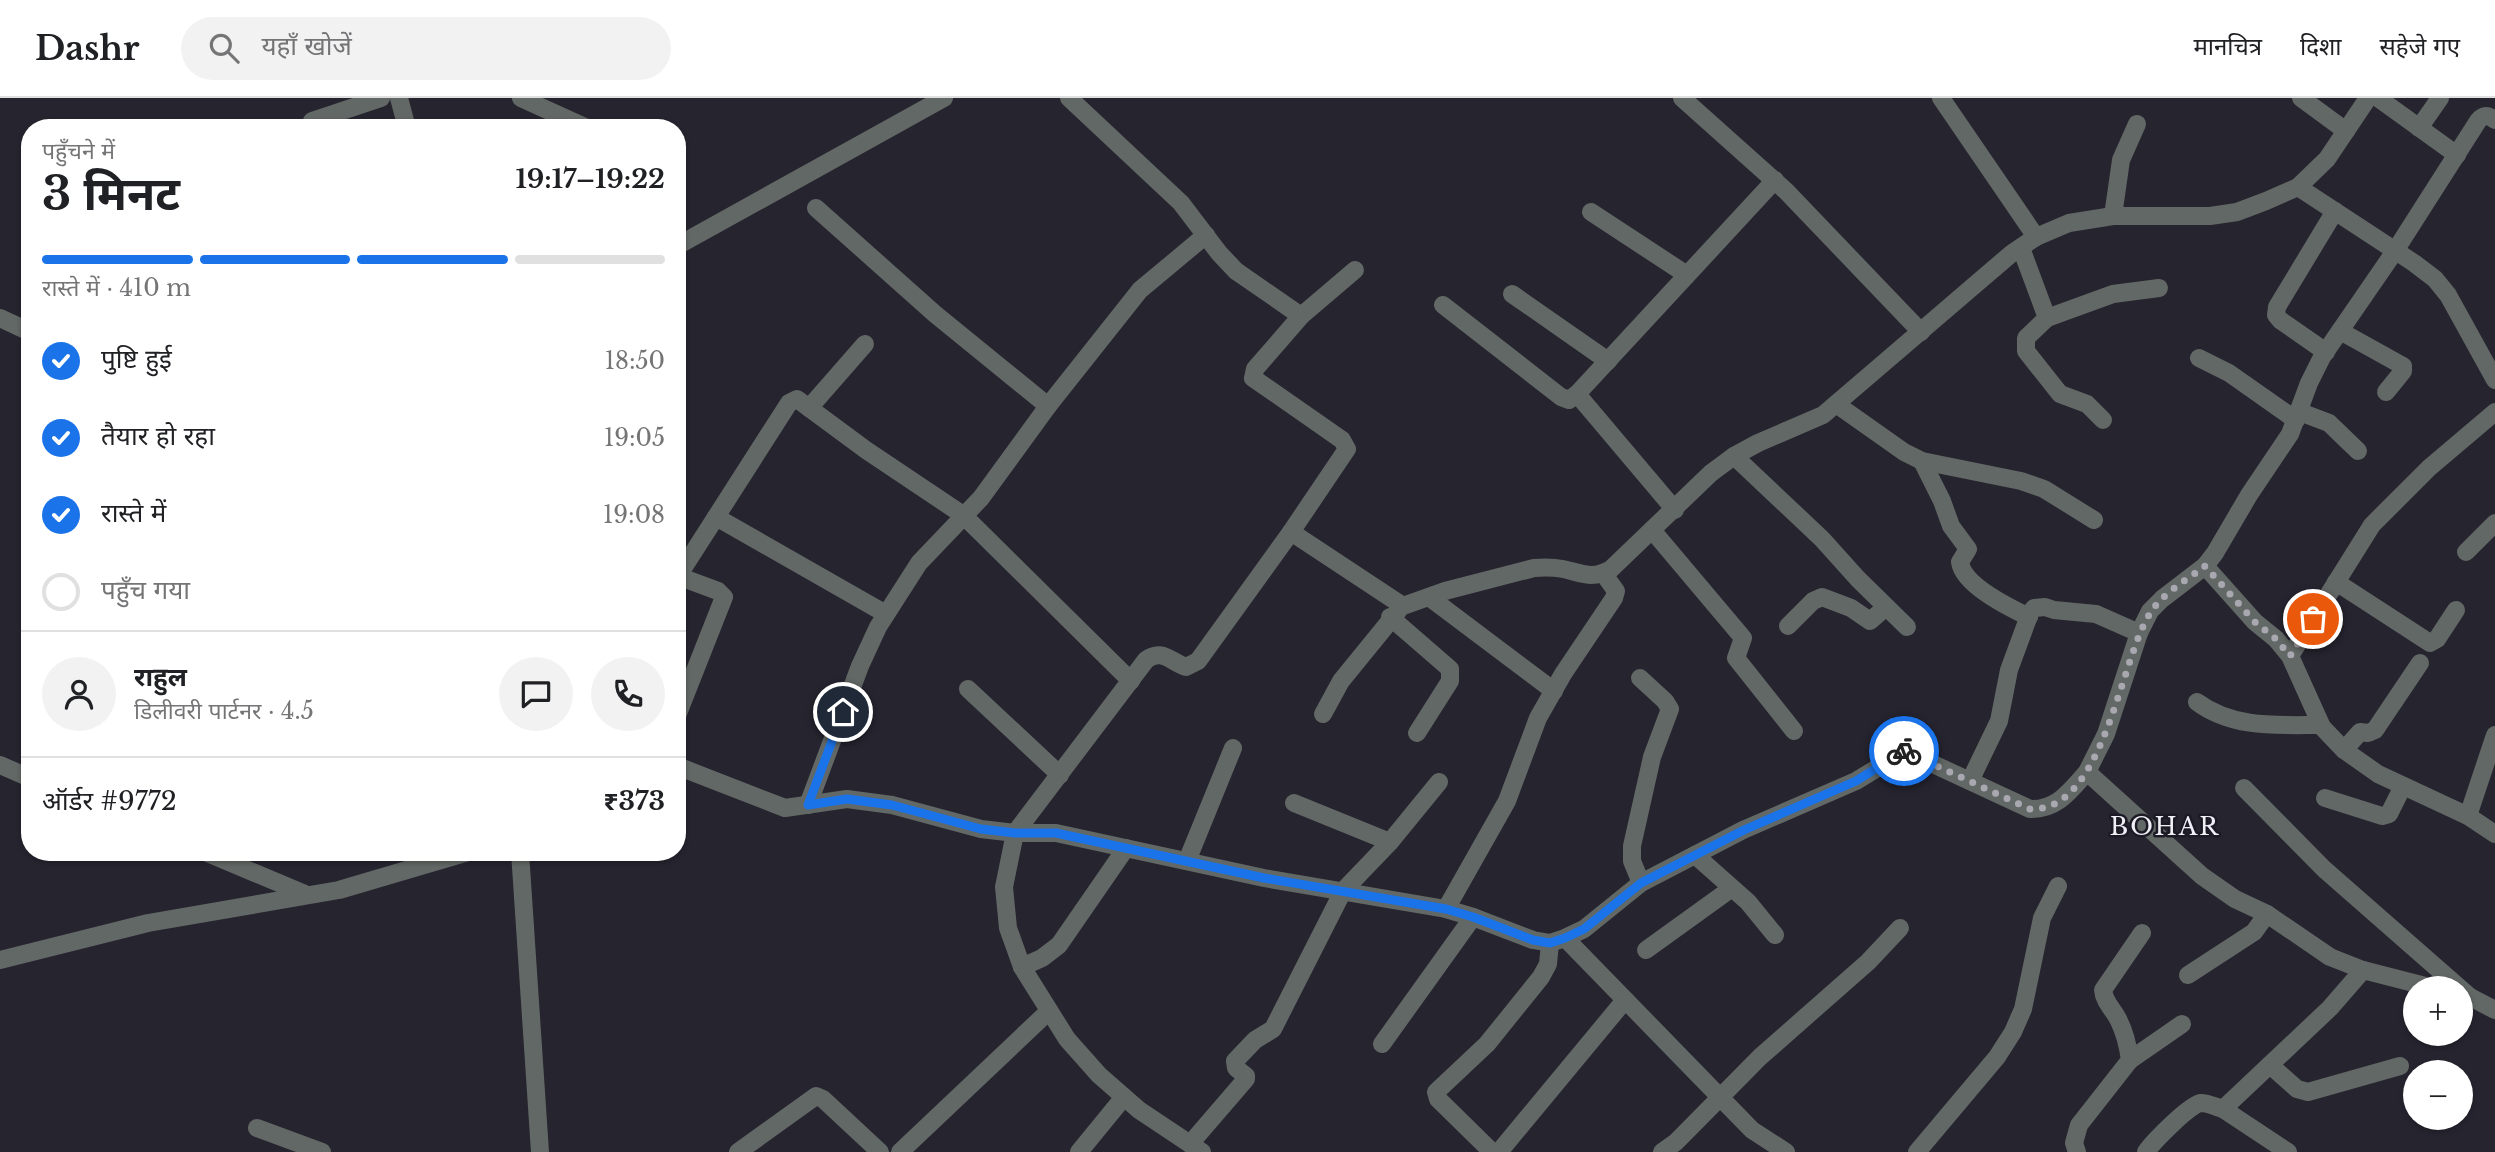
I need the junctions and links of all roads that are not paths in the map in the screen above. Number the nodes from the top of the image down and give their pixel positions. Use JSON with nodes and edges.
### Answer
{"nodes":[{"id":1,"x":381,"y":98,"type":"edge"},
{"id":2,"x":400,"y":98,"type":"edge"},
{"id":3,"x":521,"y":98,"type":"edge"},
{"id":4,"x":944,"y":98,"type":"edge"},
{"id":5,"x":1069,"y":98,"type":"edge"},
{"id":6,"x":1682,"y":98,"type":"edge"},
{"id":7,"x":1941,"y":98,"type":"edge"},
{"id":8,"x":2301,"y":98,"type":"edge"},
{"id":9,"x":2368,"y":98,"type":"edge"},
{"id":10,"x":2378,"y":98,"type":"edge"},
{"id":11,"x":2440,"y":98,"type":"edge"},
{"id":12,"x":318,"y":119,"type":"edge"},
{"id":13,"x":405,"y":119,"type":"edge"},
{"id":14,"x":567,"y":119,"type":"edge"},
{"id":15,"x":2495,"y":120,"type":"edge"},
{"id":16,"x":2137,"y":124,"type":"dead end"},
{"id":17,"x":2419,"y":128,"type":"junction"},
{"id":18,"x":2346,"y":131,"type":"junction"},
{"id":19,"x":2457,"y":155,"type":"junction"},
{"id":20,"x":1775,"y":180,"type":"junction"},
{"id":21,"x":2298,"y":187,"type":"junction"},
{"id":22,"x":816,"y":208,"type":"dead end"},
{"id":23,"x":2334,"y":211,"type":"junction"},
{"id":24,"x":1591,"y":212,"type":"dead end"},
{"id":25,"x":2113,"y":216,"type":"junction"},
{"id":26,"x":1206,"y":235,"type":"junction"},
{"id":27,"x":2036,"y":237,"type":"junction"},
{"id":28,"x":686,"y":241,"type":"edge"},
{"id":29,"x":2021,"y":248,"type":"junction"},
{"id":30,"x":2395,"y":251,"type":"junction"},
{"id":31,"x":1355,"y":270,"type":"dead end"},
{"id":32,"x":1688,"y":275,"type":"junction"},
{"id":33,"x":2159,"y":288,"type":"dead end"},
{"id":34,"x":1512,"y":294,"type":"dead end"},
{"id":35,"x":1443,"y":305,"type":"dead end"},
{"id":36,"x":1301,"y":316,"type":"junction"},
{"id":37,"x":0,"y":318,"type":"edge"},
{"id":38,"x":2047,"y":318,"type":"junction"},
{"id":39,"x":21,"y":328,"type":"edge"},
{"id":40,"x":2340,"y":331,"type":"junction"},
{"id":41,"x":1921,"y":332,"type":"junction"},
{"id":42,"x":865,"y":344,"type":"dead end"},
{"id":43,"x":2326,"y":352,"type":"junction"},
{"id":44,"x":2199,"y":358,"type":"dead end"},
{"id":45,"x":1608,"y":360,"type":"junction"},
{"id":46,"x":2495,"y":380,"type":"edge"},
{"id":47,"x":2386,"y":392,"type":"dead end"},
{"id":48,"x":1577,"y":394,"type":"junction"},
{"id":49,"x":1836,"y":404,"type":"junction"},
{"id":50,"x":1048,"y":406,"type":"junction"},
{"id":51,"x":809,"y":408,"type":"junction"},
{"id":52,"x":2495,"y":412,"type":"edge"},
{"id":53,"x":2298,"y":416,"type":"junction"},
{"id":54,"x":2103,"y":420,"type":"dead end"},
{"id":55,"x":2358,"y":451,"type":"dead end"},
{"id":56,"x":1734,"y":456,"type":"junction"},
{"id":57,"x":1922,"y":461,"type":"junction"},
{"id":58,"x":1675,"y":510,"type":"junction"},
{"id":59,"x":963,"y":515,"type":"junction"},
{"id":60,"x":716,"y":517,"type":"junction"},
{"id":61,"x":2094,"y":520,"type":"dead end"},
{"id":62,"x":2495,"y":523,"type":"edge"},
{"id":63,"x":1652,"y":530,"type":"junction"},
{"id":64,"x":1292,"y":532,"type":"junction"},
{"id":65,"x":2466,"y":552,"type":"dead end"},
{"id":66,"x":2205,"y":566,"type":"junction"},
{"id":67,"x":686,"y":567,"type":"edge"},
{"id":68,"x":1603,"y":573,"type":"junction"},
{"id":69,"x":686,"y":579,"type":"edge"},
{"id":70,"x":2336,"y":582,"type":"junction"},
{"id":71,"x":1429,"y":597,"type":"junction"},
{"id":72,"x":1886,"y":607,"type":"junction"},
{"id":73,"x":2456,"y":610,"type":"dead end"},
{"id":74,"x":1396,"y":612,"type":"junction"},
{"id":75,"x":886,"y":614,"type":"junction"},
{"id":76,"x":2029,"y":617,"type":"junction"},
{"id":77,"x":1788,"y":626,"type":"dead end"},
{"id":78,"x":1907,"y":627,"type":"dead end"},
{"id":79,"x":2139,"y":633,"type":"junction"},
{"id":80,"x":2290,"y":656,"type":"junction"},
{"id":81,"x":2420,"y":663,"type":"dead end"},
{"id":82,"x":1640,"y":678,"type":"dead end"},
{"id":83,"x":1130,"y":681,"type":"junction"},
{"id":84,"x":968,"y":688,"type":"dead end"},
{"id":85,"x":1554,"y":691,"type":"junction"},
{"id":86,"x":686,"y":694,"type":"edge"},
{"id":87,"x":2197,"y":702,"type":"dead end"},
{"id":88,"x":1323,"y":715,"type":"dead end"},
{"id":89,"x":2322,"y":725,"type":"junction"},
{"id":90,"x":1794,"y":731,"type":"dead end"},
{"id":91,"x":1417,"y":733,"type":"dead end"},
{"id":92,"x":2495,"y":735,"type":"edge"},
{"id":93,"x":1233,"y":748,"type":"dead end"},
{"id":94,"x":2344,"y":750,"type":"junction"},
{"id":95,"x":0,"y":765,"type":"edge"},
{"id":96,"x":686,"y":770,"type":"edge"},
{"id":97,"x":2087,"y":772,"type":"junction"},
{"id":98,"x":21,"y":774,"type":"edge"},
{"id":99,"x":1060,"y":775,"type":"junction"},
{"id":100,"x":1970,"y":781,"type":"junction"},
{"id":101,"x":1439,"y":782,"type":"dead end"},
{"id":102,"x":2403,"y":786,"type":"junction"},
{"id":103,"x":2244,"y":788,"type":"dead end"},
{"id":104,"x":2325,"y":798,"type":"dead end"},
{"id":105,"x":1294,"y":803,"type":"dead end"},
{"id":106,"x":808,"y":805,"type":"junction"},
{"id":107,"x":2468,"y":816,"type":"junction"},
{"id":108,"x":1015,"y":833,"type":"junction"},
{"id":109,"x":2495,"y":834,"type":"edge"},
{"id":110,"x":1390,"y":842,"type":"junction"},
{"id":111,"x":1126,"y":848,"type":"junction"},
{"id":112,"x":1695,"y":855,"type":"junction"},
{"id":113,"x":230,"y":861,"type":"edge"},
{"id":114,"x":439,"y":861,"type":"edge"},
{"id":115,"x":521,"y":861,"type":"edge"},
{"id":116,"x":1187,"y":861,"type":"junction"},
{"id":117,"x":1641,"y":883,"type":"junction"},
{"id":118,"x":2058,"y":886,"type":"dead end"},
{"id":119,"x":1732,"y":887,"type":"junction"},
{"id":120,"x":1343,"y":891,"type":"junction"},
{"id":121,"x":306,"y":895,"type":"junction"},
{"id":122,"x":1446,"y":909,"type":"junction"},
{"id":123,"x":2267,"y":914,"type":"junction"},
{"id":124,"x":1473,"y":917,"type":"junction"},
{"id":125,"x":1900,"y":928,"type":"dead end"},
{"id":126,"x":2142,"y":933,"type":"dead end"},
{"id":127,"x":1775,"y":935,"type":"dead end"},
{"id":128,"x":1557,"y":940,"type":"junction"},
{"id":129,"x":1646,"y":950,"type":"dead end"},
{"id":130,"x":0,"y":960,"type":"edge"},
{"id":131,"x":1022,"y":967,"type":"junction"},
{"id":132,"x":2363,"y":970,"type":"junction"},
{"id":133,"x":2188,"y":975,"type":"dead end"},
{"id":134,"x":2443,"y":976,"type":"edge"},
{"id":135,"x":2403,"y":980,"type":"edge"},
{"id":136,"x":1625,"y":1000,"type":"junction"},
{"id":137,"x":2473,"y":1000,"type":"edge"},
{"id":138,"x":2495,"y":1010,"type":"edge"},
{"id":139,"x":1049,"y":1011,"type":"junction"},
{"id":140,"x":2182,"y":1024,"type":"dead end"},
{"id":141,"x":1382,"y":1044,"type":"dead end"},
{"id":142,"x":2130,"y":1060,"type":"junction"},
{"id":143,"x":2270,"y":1065,"type":"junction"},
{"id":144,"x":2400,"y":1066,"type":"dead end"},
{"id":145,"x":1124,"y":1097,"type":"junction"},
{"id":146,"x":1719,"y":1097,"type":"junction"},
{"id":147,"x":2223,"y":1109,"type":"junction"},
{"id":148,"x":257,"y":1128,"type":"dead end"},
{"id":149,"x":1196,"y":1148,"type":"edge"},
{"id":150,"x":322,"y":1152,"type":"edge"},
{"id":151,"x":540,"y":1152,"type":"edge"},
{"id":152,"x":738,"y":1152,"type":"edge"},
{"id":153,"x":880,"y":1152,"type":"edge"},
{"id":154,"x":900,"y":1152,"type":"edge"},
{"id":155,"x":1079,"y":1152,"type":"edge"},
{"id":156,"x":1492,"y":1152,"type":"edge"},
{"id":157,"x":1499,"y":1152,"type":"edge"},
{"id":158,"x":1662,"y":1152,"type":"edge"},
{"id":159,"x":1786,"y":1152,"type":"edge"},
{"id":160,"x":1917,"y":1152,"type":"edge"},
{"id":161,"x":2077,"y":1152,"type":"edge"},
{"id":162,"x":2146,"y":1152,"type":"edge"},
{"id":163,"x":2288,"y":1152,"type":"edge"}],
"edges":[{"from":1,"to":12,"type":"street"},
{"from":2,"to":13,"type":"street"},
{"from":3,"to":14,"type":"street"},
{"from":4,"to":28,"type":"street"},
{"from":5,"to":26,"type":"street"},
{"from":6,"to":20,"type":"street"},
{"from":7,"to":27,"type":"street"},
{"from":8,"to":18,"type":"street"},
{"from":9,"to":18,"type":"street"},
{"from":10,"to":17,"type":"street"},
{"from":11,"to":17,"type":"street"},
{"from":15,"to":19,"type":"street"},
{"from":16,"to":25,"type":"street"},
{"from":17,"to":19,"type":"street"},
{"from":18,"to":21,"type":"street"},
{"from":19,"to":30,"type":"street"},
{"from":20,"to":32,"type":"street"},
{"from":20,"to":41,"type":"street"},
{"from":21,"to":23,"type":"street"},
{"from":21,"to":25,"type":"street"},
{"from":22,"to":50,"type":"street"},
{"from":23,"to":30,"type":"street"},
{"from":23,"to":43,"type":"street"},
{"from":24,"to":32,"type":"street"},
{"from":25,"to":27,"type":"street"},
{"from":26,"to":36,"type":"street"},
{"from":26,"to":50,"type":"street"},
{"from":27,"to":29,"type":"street"},
{"from":29,"to":38,"type":"street"},
{"from":29,"to":41,"type":"street"},
{"from":30,"to":40,"type":"street"},
{"from":30,"to":46,"type":"street"},
{"from":31,"to":36,"type":"street"},
{"from":32,"to":45,"type":"street"},
{"from":33,"to":38,"type":"street"},
{"from":34,"to":45,"type":"street"},
{"from":35,"to":48,"type":"street"},
{"from":36,"to":64,"type":"street"},
{"from":37,"to":39,"type":"street"},
{"from":38,"to":54,"type":"street"},
{"from":40,"to":43,"type":"street"},
{"from":40,"to":47,"type":"street"},
{"from":41,"to":49,"type":"street"},
{"from":42,"to":51,"type":"street"},
{"from":43,"to":53,"type":"street"},
{"from":44,"to":53,"type":"street"},
{"from":45,"to":48,"type":"street"},
{"from":48,"to":58,"type":"street"},
{"from":49,"to":56,"type":"street"},
{"from":49,"to":57,"type":"street"},
{"from":50,"to":59,"type":"street"},
{"from":51,"to":59,"type":"street"},
{"from":51,"to":60,"type":"street"},
{"from":52,"to":70,"type":"street"},
{"from":53,"to":55,"type":"street"},
{"from":53,"to":66,"type":"street"},
{"from":56,"to":58,"type":"street"},
{"from":56,"to":72,"type":"street"},
{"from":57,"to":61,"type":"street"},
{"from":57,"to":76,"type":"street"},
{"from":58,"to":63,"type":"street"},
{"from":59,"to":75,"type":"street"},
{"from":59,"to":83,"type":"street"},
{"from":60,"to":67,"type":"street"},
{"from":60,"to":75,"type":"street"},
{"from":62,"to":65,"type":"street"},
{"from":63,"to":68,"type":"street"},
{"from":63,"to":90,"type":"street"},
{"from":64,"to":74,"type":"street"},
{"from":64,"to":83,"type":"street"},
{"from":66,"to":79,"type":"street"},
{"from":66,"to":80,"type":"street"},
{"from":68,"to":71,"type":"street"},
{"from":68,"to":85,"type":"street"},
{"from":69,"to":86,"type":"street"},
{"from":70,"to":73,"type":"street"},
{"from":70,"to":80,"type":"street"},
{"from":71,"to":74,"type":"street"},
{"from":71,"to":85,"type":"street"},
{"from":72,"to":77,"type":"street"},
{"from":72,"to":78,"type":"street"},
{"from":74,"to":88,"type":"street"},
{"from":74,"to":91,"type":"street"},
{"from":75,"to":106,"type":"street"},
{"from":76,"to":79,"type":"street"},
{"from":76,"to":100,"type":"street"},
{"from":79,"to":97,"type":"street"},
{"from":80,"to":89,"type":"street"},
{"from":81,"to":94,"type":"street"},
{"from":82,"to":117,"type":"street"},
{"from":83,"to":99,"type":"street"},
{"from":84,"to":99,"type":"street"},
{"from":85,"to":122,"type":"street"},
{"from":87,"to":89,"type":"street"},
{"from":89,"to":94,"type":"street"},
{"from":92,"to":107,"type":"street"},
{"from":93,"to":116,"type":"street"},
{"from":94,"to":102,"type":"street"},
{"from":95,"to":98,"type":"street"},
{"from":96,"to":106,"type":"street"},
{"from":97,"to":100,"type":"street"},
{"from":97,"to":123,"type":"street"},
{"from":99,"to":108,"type":"street"},
{"from":100,"to":112,"type":"street"},
{"from":101,"to":110,"type":"street"},
{"from":102,"to":104,"type":"street"},
{"from":102,"to":107,"type":"street"},
{"from":103,"to":134,"type":"street"},
{"from":105,"to":110,"type":"street"},
{"from":106,"to":108,"type":"street"},
{"from":107,"to":109,"type":"street"},
{"from":108,"to":111,"type":"street"},
{"from":108,"to":131,"type":"street"},
{"from":110,"to":120,"type":"street"},
{"from":111,"to":116,"type":"street"},
{"from":111,"to":131,"type":"street"},
{"from":112,"to":117,"type":"street"},
{"from":112,"to":119,"type":"street"},
{"from":113,"to":121,"type":"street"},
{"from":114,"to":121,"type":"street"},
{"from":115,"to":151,"type":"street"},
{"from":116,"to":120,"type":"street"},
{"from":117,"to":128,"type":"street"},
{"from":118,"to":160,"type":"street"},
{"from":119,"to":127,"type":"street"},
{"from":119,"to":129,"type":"street"},
{"from":120,"to":122,"type":"street"},
{"from":120,"to":149,"type":"street"},
{"from":121,"to":130,"type":"street"},
{"from":122,"to":124,"type":"street"},
{"from":123,"to":132,"type":"street"},
{"from":123,"to":133,"type":"street"},
{"from":124,"to":128,"type":"street"},
{"from":124,"to":141,"type":"street"},
{"from":125,"to":146,"type":"street"},
{"from":126,"to":142,"type":"street"},
{"from":128,"to":136,"type":"street"},
{"from":128,"to":156,"type":"street"},
{"from":131,"to":139,"type":"street"},
{"from":132,"to":135,"type":"street"},
{"from":132,"to":143,"type":"street"},
{"from":136,"to":146,"type":"street"},
{"from":136,"to":157,"type":"street"},
{"from":137,"to":138,"type":"street"},
{"from":139,"to":145,"type":"street"},
{"from":139,"to":154,"type":"street"},
{"from":140,"to":142,"type":"street"},
{"from":142,"to":161,"type":"street"},
{"from":143,"to":144,"type":"street"},
{"from":143,"to":147,"type":"street"},
{"from":145,"to":149,"type":"street"},
{"from":145,"to":155,"type":"street"},
{"from":146,"to":158,"type":"street"},
{"from":146,"to":159,"type":"street"},
{"from":147,"to":162,"type":"street"},
{"from":147,"to":163,"type":"street"},
{"from":148,"to":150,"type":"street"},
{"from":152,"to":153,"type":"street"}]}
